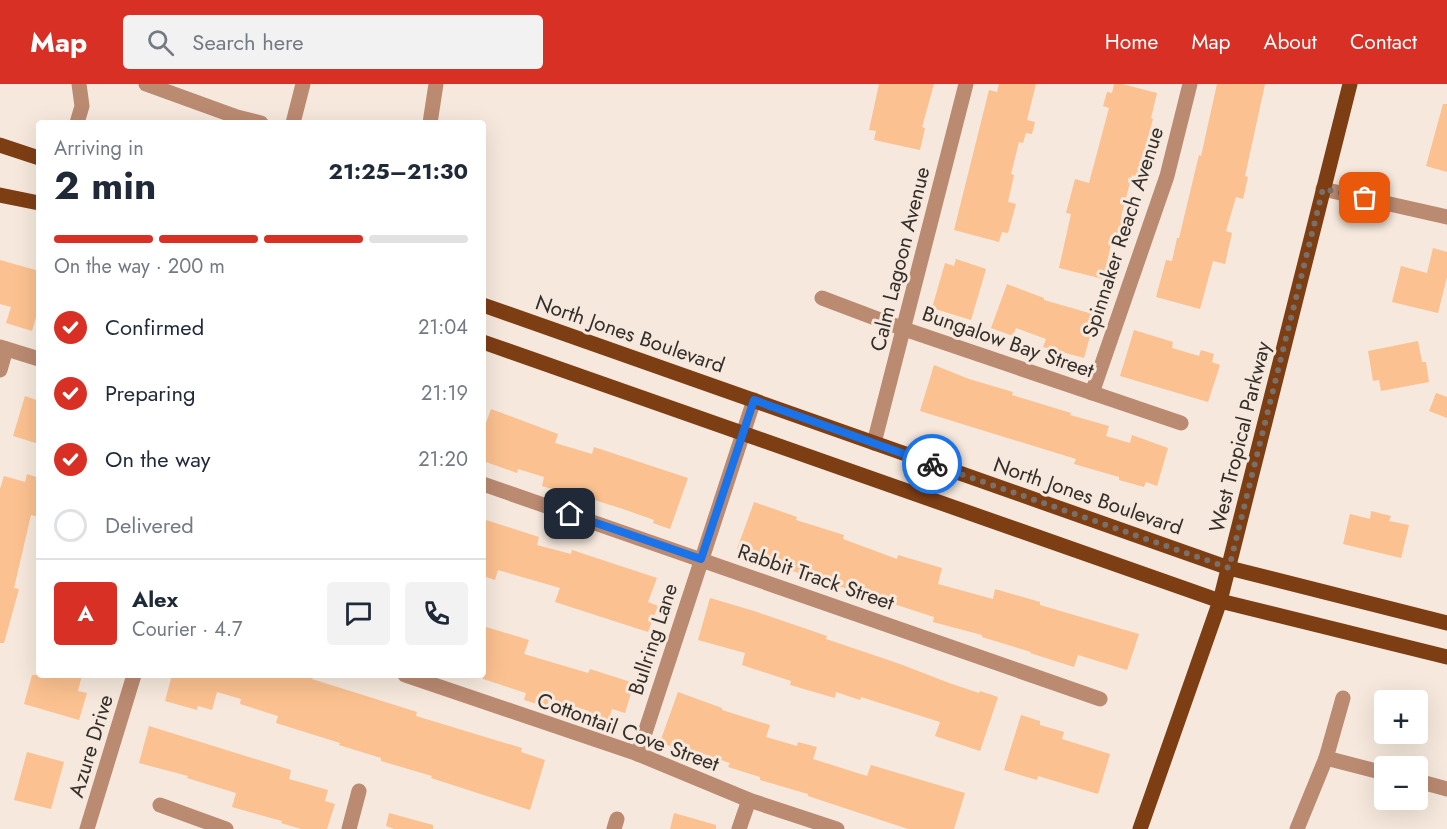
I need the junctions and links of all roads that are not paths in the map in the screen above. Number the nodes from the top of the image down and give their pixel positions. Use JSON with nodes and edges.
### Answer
{"nodes":[{"id":1,"x":79,"y":84,"type":"edge"},
{"id":2,"x":146,"y":84,"type":"edge"},
{"id":3,"x":303,"y":84,"type":"edge"},
{"id":4,"x":436,"y":84,"type":"edge"},
{"id":5,"x":966,"y":84,"type":"edge"},
{"id":6,"x":1190,"y":84,"type":"edge"},
{"id":7,"x":1350,"y":84,"type":"edge"},
{"id":8,"x":78,"y":120,"type":"edge"},
{"id":9,"x":249,"y":120,"type":"edge"},
{"id":10,"x":294,"y":120,"type":"edge"},
{"id":11,"x":430,"y":120,"type":"edge"},
{"id":12,"x":0,"y":145,"type":"edge"},
{"id":13,"x":36,"y":157,"type":"edge"},
{"id":14,"x":1323,"y":189,"type":"junction"},
{"id":15,"x":0,"y":195,"type":"edge"},
{"id":16,"x":36,"y":202,"type":"edge"},
{"id":17,"x":1447,"y":217,"type":"edge"},
{"id":18,"x":822,"y":298,"type":"dead end"},
{"id":19,"x":486,"y":306,"type":"edge"},
{"id":20,"x":904,"y":328,"type":"junction"},
{"id":21,"x":486,"y":343,"type":"edge"},
{"id":22,"x":3,"y":348,"type":"edge"},
{"id":23,"x":36,"y":358,"type":"edge"},
{"id":24,"x":0,"y":370,"type":"edge"},
{"id":25,"x":1092,"y":393,"type":"junction"},
{"id":26,"x":754,"y":400,"type":"junction"},
{"id":27,"x":1180,"y":423,"type":"dead end"},
{"id":28,"x":743,"y":433,"type":"junction"},
{"id":29,"x":874,"y":443,"type":"junction"},
{"id":30,"x":486,"y":485,"type":"edge"},
{"id":31,"x":701,"y":559,"type":"junction"},
{"id":32,"x":1229,"y":568,"type":"junction"},
{"id":33,"x":1220,"y":602,"type":"junction"},
{"id":34,"x":1447,"y":623,"type":"edge"},
{"id":35,"x":1447,"y":657,"type":"edge"},
{"id":36,"x":133,"y":678,"type":"edge"},
{"id":37,"x":414,"y":678,"type":"edge"},
{"id":38,"x":1343,"y":698,"type":"dead end"},
{"id":39,"x":1100,"y":699,"type":"dead end"},
{"id":40,"x":638,"y":754,"type":"junction"},
{"id":41,"x":1326,"y":758,"type":"junction"},
{"id":42,"x":1374,"y":770,"type":"edge"},
{"id":43,"x":1428,"y":784,"type":"edge"},
{"id":44,"x":1447,"y":789,"type":"edge"},
{"id":45,"x":359,"y":791,"type":"dead end"},
{"id":46,"x":749,"y":800,"type":"junction"},
{"id":47,"x":159,"y":805,"type":"dead end"},
{"id":48,"x":87,"y":829,"type":"edge"},
{"id":49,"x":226,"y":829,"type":"edge"},
{"id":50,"x":349,"y":829,"type":"edge"},
{"id":51,"x":740,"y":829,"type":"edge"},
{"id":52,"x":837,"y":829,"type":"edge"},
{"id":53,"x":1140,"y":829,"type":"edge"},
{"id":54,"x":1297,"y":829,"type":"edge"}],
"edges":[{"from":1,"to":8,"type":"street"},
{"from":2,"to":9,"type":"street"},
{"from":3,"to":10,"type":"street"},
{"from":4,"to":11,"type":"street"},
{"from":5,"to":20,"type":"street","name":"Calm Lagoon Avenue"},
{"from":6,"to":25,"type":"street","name":"Spinnaker Reach Avenue"},
{"from":7,"to":14,"type":"main road","name":"West Tropical Parkway"},
{"from":12,"to":13,"type":"main road"},
{"from":14,"to":17,"type":"street"},
{"from":14,"to":32,"type":"main road","name":"West Tropical Parkway"},
{"from":15,"to":16,"type":"main road"},
{"from":18,"to":20,"type":"street","name":"Bungalow Bay Street"},
{"from":19,"to":26,"type":"main road","name":"North Jones Boulevard"},
{"from":20,"to":25,"type":"street","name":"Bungalow Bay Street"},
{"from":20,"to":29,"type":"street","name":"Calm Lagoon Avenue"},
{"from":21,"to":28,"type":"main road"},
{"from":22,"to":23,"type":"street"},
{"from":22,"to":24,"type":"street"},
{"from":25,"to":27,"type":"street","name":"Bungalow Bay Street"},
{"from":26,"to":28,"type":"street","name":"Bullring Lane"},
{"from":26,"to":29,"type":"main road","name":"North Jones Boulevard"},
{"from":28,"to":31,"type":"street","name":"Bullring Lane"},
{"from":28,"to":33,"type":"main road"},
{"from":29,"to":32,"type":"main road","name":"North Jones Boulevard"},
{"from":30,"to":31,"type":"street","name":"Rabbit Track Street"},
{"from":31,"to":39,"type":"street","name":"Rabbit Track Street"},
{"from":31,"to":40,"type":"street","name":"Bullring Lane"},
{"from":32,"to":33,"type":"main road","name":"West Tropical Parkway"},
{"from":32,"to":34,"type":"main road","name":"North Jones Boulevard"},
{"from":33,"to":35,"type":"main road"},
{"from":33,"to":53,"type":"main road","name":"West Tropical Parkway"},
{"from":36,"to":48,"type":"street","name":"Azure Drive"},
{"from":37,"to":40,"type":"street","name":"Cottontail Cove Street"},
{"from":38,"to":41,"type":"street"},
{"from":40,"to":46,"type":"street","name":"Cottontail Cove Street"},
{"from":41,"to":42,"type":"street"},
{"from":41,"to":54,"type":"street"},
{"from":43,"to":44,"type":"street"},
{"from":45,"to":50,"type":"street"},
{"from":46,"to":51,"type":"street"},
{"from":46,"to":52,"type":"street","name":"Cottontail Cove Street"},
{"from":47,"to":49,"type":"street"}]}
